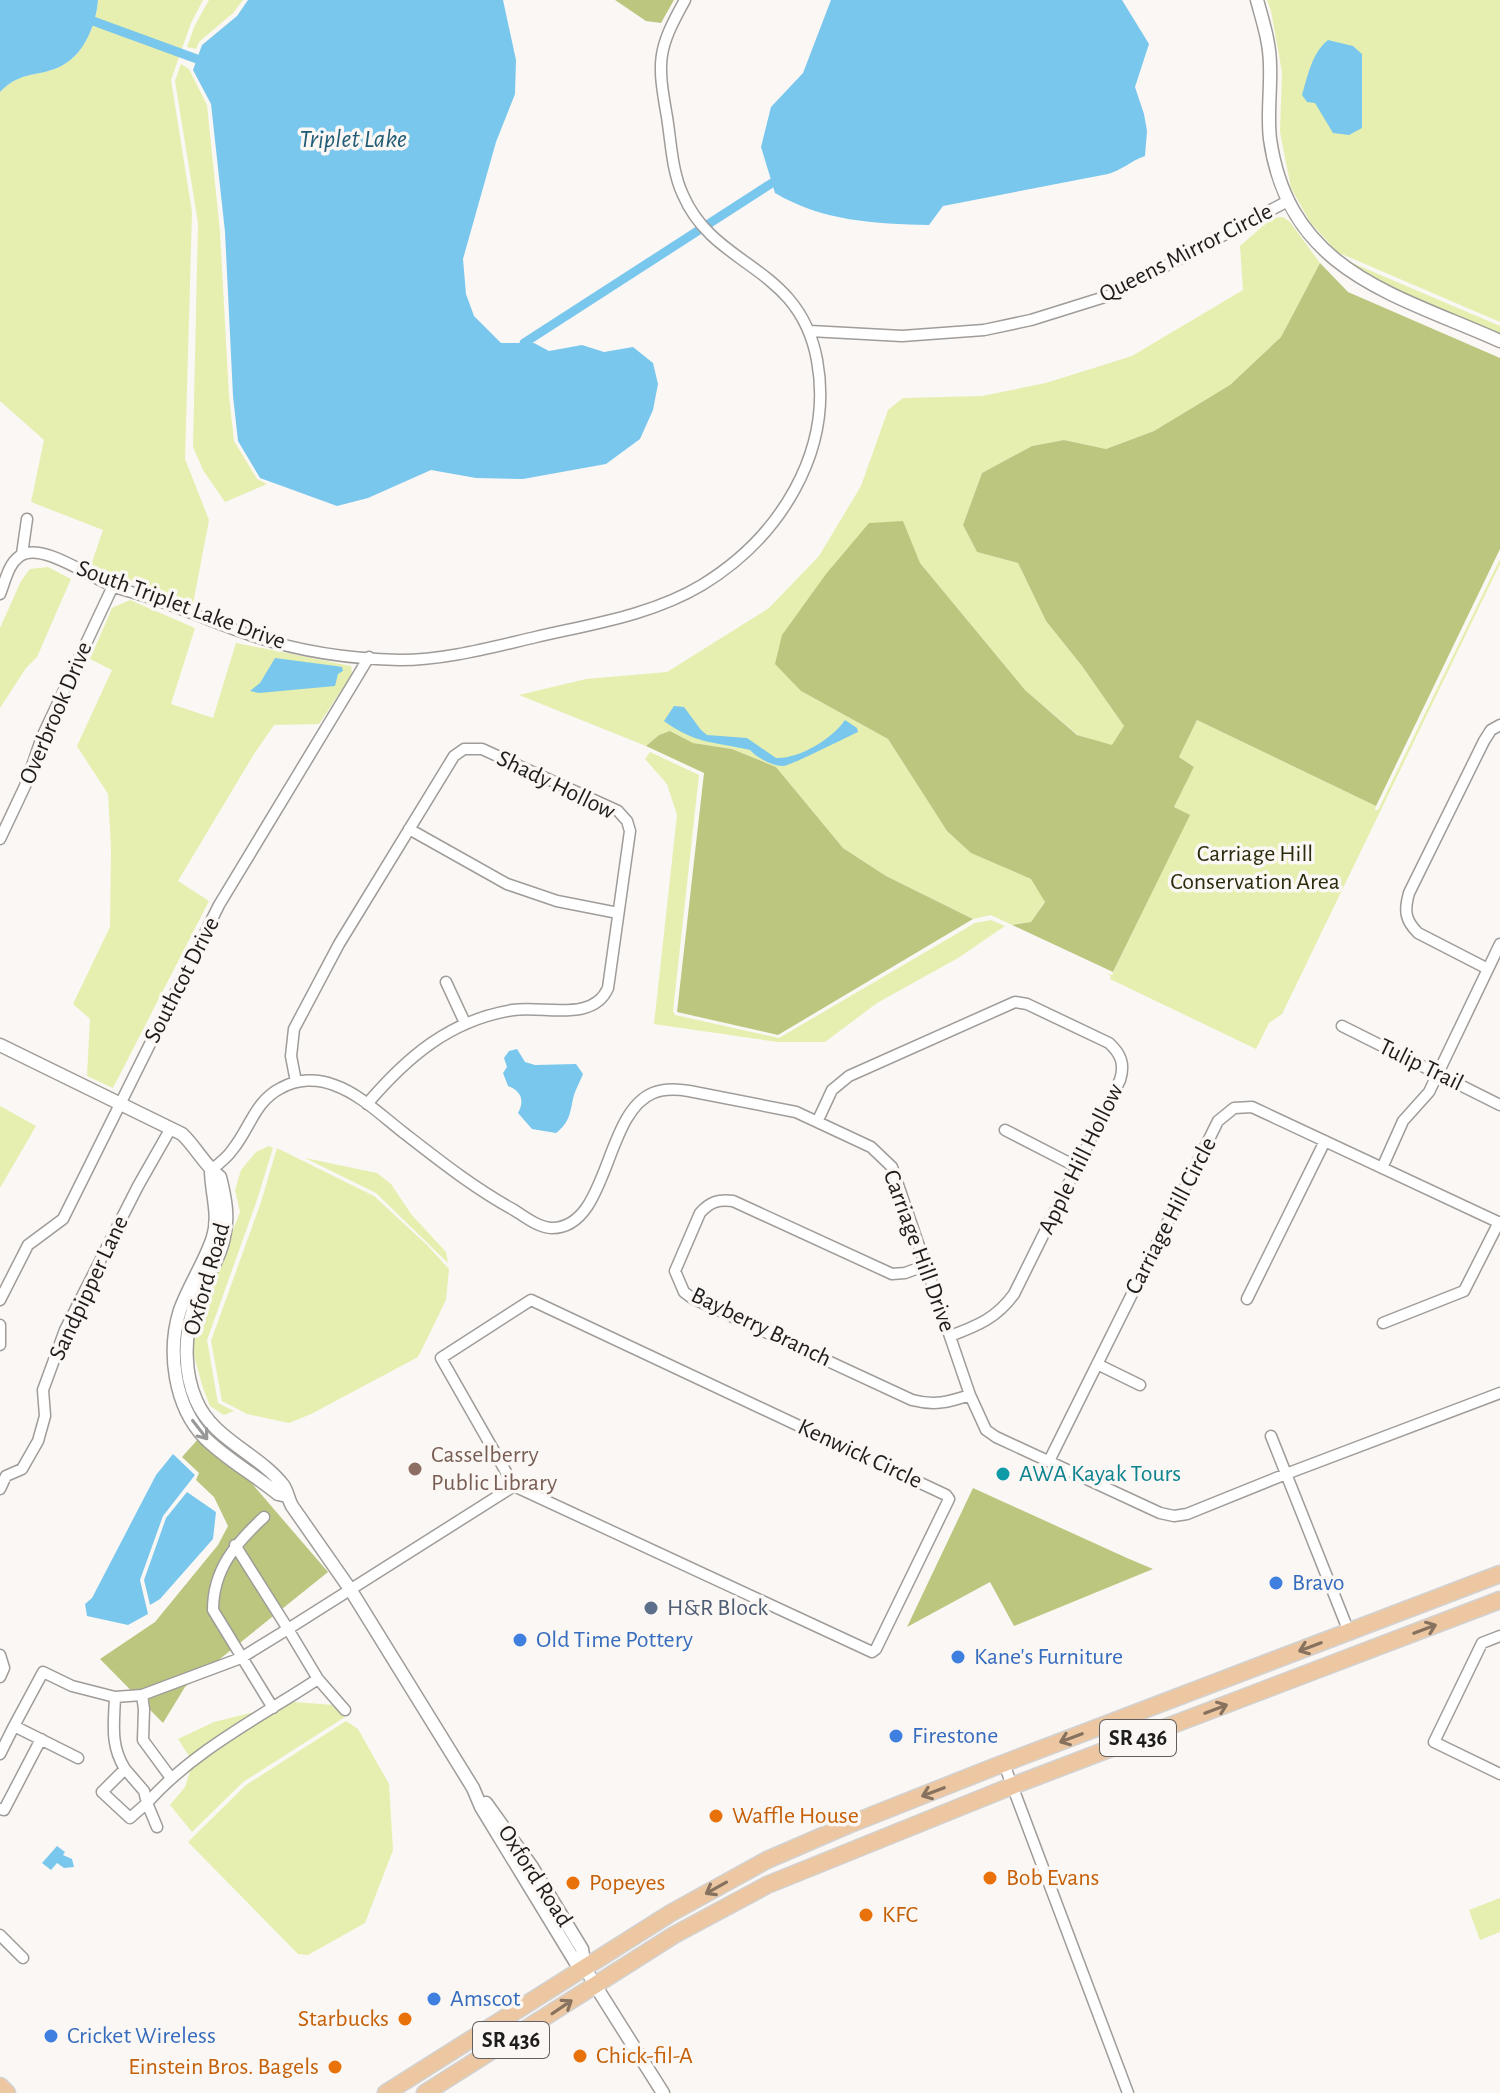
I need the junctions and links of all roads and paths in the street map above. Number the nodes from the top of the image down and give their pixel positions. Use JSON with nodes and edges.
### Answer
{"nodes":[{"id":1,"x":685,"y":0,"type":"edge"},
{"id":2,"x":1257,"y":0,"type":"edge"},
{"id":3,"x":1286,"y":202,"type":"junction"},
{"id":4,"x":810,"y":331,"type":"junction"},
{"id":5,"x":1500,"y":341,"type":"edge"},
{"id":6,"x":27,"y":519,"type":"dead end"},
{"id":7,"x":22,"y":554,"type":"junction"},
{"id":8,"x":113,"y":586,"type":"junction"},
{"id":9,"x":0,"y":594,"type":"edge"},
{"id":10,"x":369,"y":657,"type":"junction"},
{"id":11,"x":1500,"y":725,"type":"edge"},
{"id":12,"x":409,"y":829,"type":"junction"},
{"id":13,"x":0,"y":839,"type":"edge"},
{"id":14,"x":618,"y":913,"type":"junction"},
{"id":15,"x":1500,"y":944,"type":"edge"},
{"id":16,"x":1488,"y":969,"type":"junction"},
{"id":17,"x":446,"y":982,"type":"dead end"},
{"id":18,"x":465,"y":1023,"type":"junction"},
{"id":19,"x":1342,"y":1026,"type":"dead end"},
{"id":20,"x":0,"y":1045,"type":"edge"},
{"id":21,"x":1438,"y":1074,"type":"junction"},
{"id":22,"x":296,"y":1082,"type":"junction"},
{"id":23,"x":120,"y":1104,"type":"junction"},
{"id":24,"x":367,"y":1104,"type":"junction"},
{"id":25,"x":1500,"y":1105,"type":"edge"},
{"id":26,"x":818,"y":1120,"type":"junction"},
{"id":27,"x":171,"y":1128,"type":"junction"},
{"id":28,"x":1005,"y":1130,"type":"dead end"},
{"id":29,"x":1325,"y":1141,"type":"junction"},
{"id":30,"x":1077,"y":1167,"type":"junction"},
{"id":31,"x":1382,"y":1168,"type":"junction"},
{"id":32,"x":211,"y":1170,"type":"junction"},
{"id":33,"x":1500,"y":1222,"type":"edge"},
{"id":34,"x":927,"y":1265,"type":"junction"},
{"id":35,"x":1247,"y":1299,"type":"dead end"},
{"id":36,"x":0,"y":1300,"type":"edge"},
{"id":37,"x":1383,"y":1323,"type":"dead end"},
{"id":38,"x":0,"y":1325,"type":"edge"},
{"id":39,"x":950,"y":1336,"type":"junction"},
{"id":40,"x":0,"y":1345,"type":"edge"},
{"id":41,"x":1097,"y":1364,"type":"junction"},
{"id":42,"x":1140,"y":1385,"type":"dead end"},
{"id":43,"x":1500,"y":1393,"type":"edge"},
{"id":44,"x":970,"y":1395,"type":"junction"},
{"id":45,"x":1271,"y":1436,"type":"dead end"},
{"id":46,"x":1049,"y":1461,"type":"junction"},
{"id":47,"x":1286,"y":1474,"type":"junction"},
{"id":48,"x":514,"y":1486,"type":"junction"},
{"id":49,"x":0,"y":1489,"type":"edge"},
{"id":50,"x":264,"y":1517,"type":"dead end"},
{"id":51,"x":235,"y":1545,"type":"junction"},
{"id":52,"x":1500,"y":1574,"type":"edge"},
{"id":53,"x":350,"y":1589,"type":"junction"},
{"id":54,"x":1500,"y":1600,"type":"edge"},
{"id":55,"x":1383,"y":1619,"type":"junction"},
{"id":56,"x":288,"y":1629,"type":"junction"},
{"id":57,"x":1349,"y":1632,"type":"junction"},
{"id":58,"x":1500,"y":1636,"type":"edge"},
{"id":59,"x":1369,"y":1650,"type":"junction"},
{"id":60,"x":0,"y":1655,"type":"edge"},
{"id":61,"x":241,"y":1658,"type":"junction"},
{"id":62,"x":1326,"y":1667,"type":"junction"},
{"id":63,"x":0,"y":1677,"type":"edge"},
{"id":64,"x":318,"y":1679,"type":"junction"},
{"id":65,"x":142,"y":1695,"type":"junction"},
{"id":66,"x":115,"y":1697,"type":"junction"},
{"id":67,"x":273,"y":1708,"type":"junction"},
{"id":68,"x":345,"y":1710,"type":"dead end"},
{"id":69,"x":14,"y":1726,"type":"junction"},
{"id":70,"x":41,"y":1739,"type":"junction"},
{"id":71,"x":0,"y":1754,"type":"edge"},
{"id":72,"x":78,"y":1758,"type":"dead end"},
{"id":73,"x":1004,"y":1764,"type":"junction"},
{"id":74,"x":125,"y":1769,"type":"junction"},
{"id":75,"x":1500,"y":1774,"type":"edge"},
{"id":76,"x":171,"y":1778,"type":"junction"},
{"id":77,"x":1012,"y":1786,"type":"junction"},
{"id":78,"x":147,"y":1803,"type":"junction"},
{"id":79,"x":0,"y":1809,"type":"edge"},
{"id":80,"x":157,"y":1827,"type":"dead end"},
{"id":81,"x":833,"y":1831,"type":"junction"},
{"id":82,"x":785,"y":1852,"type":"junction"},
{"id":83,"x":801,"y":1872,"type":"junction"},
{"id":84,"x":767,"y":1885,"type":"junction"},
{"id":85,"x":0,"y":1935,"type":"edge"},
{"id":86,"x":23,"y":1958,"type":"dead end"},
{"id":87,"x":585,"y":1968,"type":"junction"},
{"id":88,"x":595,"y":1985,"type":"junction"},
{"id":89,"x":414,"y":2076,"type":"junction"},
{"id":90,"x":0,"y":2086,"type":"edge"},
{"id":91,"x":7,"y":2093,"type":"edge"},
{"id":92,"x":386,"y":2093,"type":"edge"},
{"id":93,"x":425,"y":2093,"type":"edge"},
{"id":94,"x":663,"y":2093,"type":"edge"},
{"id":95,"x":1128,"y":2093,"type":"edge"}],
"edges":[{"from":1,"to":4,"type":"street"},
{"from":2,"to":3,"type":"street"},
{"from":3,"to":4,"type":"street","name":"Queens Mirror Circle"},
{"from":3,"to":5,"type":"street"},
{"from":4,"to":10,"type":"street","name":"South Triplet Lake Drive"},
{"from":6,"to":7,"type":"street"},
{"from":7,"to":8,"type":"street","name":"South Triplet Lake Drive"},
{"from":7,"to":9,"type":"street"},
{"from":8,"to":10,"type":"street","name":"South Triplet Lake Drive"},
{"from":8,"to":13,"type":"street","name":"Overbrook Drive"},
{"from":10,"to":23,"type":"street","name":"Southcot Drive"},
{"from":11,"to":16,"type":"street"},
{"from":12,"to":14,"type":"street"},
{"from":12,"to":14,"type":"street","name":"Shady Hollow"},
{"from":12,"to":22,"type":"street","name":"Shady Hollow"},
{"from":14,"to":18,"type":"street","name":"Shady Hollow"},
{"from":15,"to":16,"type":"street"},
{"from":16,"to":21,"type":"street"},
{"from":17,"to":18,"type":"street"},
{"from":18,"to":24,"type":"street","name":"Shady Hollow"},
{"from":19,"to":21,"type":"street","name":"Tulip Trail"},
{"from":20,"to":23,"type":"street","name":"Oxford Road"},
{"from":21,"to":25,"type":"street","name":"Tulip Trail"},
{"from":21,"to":31,"type":"street"},
{"from":22,"to":24,"type":"street","name":"Carriage Hill Drive"},
{"from":22,"to":32,"type":"street"},
{"from":23,"to":27,"type":"street","name":"Oxford Road"},
{"from":23,"to":36,"type":"street","name":"Southcot Drive"},
{"from":24,"to":26,"type":"street","name":"Carriage Hill Drive"},
{"from":26,"to":30,"type":"street","name":"Apple Hill Hollow"},
{"from":26,"to":34,"type":"street","name":"Carriage Hill Drive"},
{"from":27,"to":32,"type":"street","name":"Oxford Road"},
{"from":27,"to":49,"type":"street","name":"Sandpipper Lane"},
{"from":28,"to":30,"type":"street"},
{"from":29,"to":31,"type":"street","name":"Carriage Hill Circle"},
{"from":29,"to":35,"type":"street"},
{"from":29,"to":41,"type":"street","name":"Carriage Hill Circle"},
{"from":30,"to":39,"type":"street","name":"Apple Hill Hollow"},
{"from":31,"to":33,"type":"street","name":"Carriage Hill Circle"},
{"from":32,"to":53,"type":"street","name":"Oxford Road"},
{"from":33,"to":37,"type":"street"},
{"from":34,"to":39,"type":"street","name":"Carriage Hill Drive"},
{"from":34,"to":44,"type":"street","name":"Bayberry Branch"},
{"from":38,"to":40,"type":"street"},
{"from":39,"to":44,"type":"street","name":"Carriage Hill Drive"},
{"from":41,"to":42,"type":"street"},
{"from":41,"to":46,"type":"street","name":"Carriage Hill Circle"},
{"from":43,"to":47,"type":"street"},
{"from":44,"to":46,"type":"street","name":"Carriage Hill Drive"},
{"from":45,"to":47,"type":"street"},
{"from":46,"to":47,"type":"street","name":"Carriage Hill Drive"},
{"from":47,"to":57,"type":"street"},
{"from":48,"to":48,"type":"street","name":"Kenwick Circle"},
{"from":48,"to":53,"type":"street"},
{"from":50,"to":51,"type":"street"},
{"from":51,"to":56,"type":"street"},
{"from":51,"to":61,"type":"street"},
{"from":52,"to":55,"type":"main road","number":"SR 436"},
{"from":53,"to":56,"type":"street"},
{"from":53,"to":87,"type":"street","name":"Oxford Road"},
{"from":59,"to":54,"type":"main road","number":"SR 436","one_way":true},
{"from":55,"to":57,"type":"main road","number":"SR 436"},
{"from":55,"to":59,"type":"main road"},
{"from":56,"to":61,"type":"street"},
{"from":56,"to":64,"type":"street"},
{"from":57,"to":62,"type":"main road"},
{"from":57,"to":73,"type":"main road","number":"SR 436","one_way":true},
{"from":58,"to":75,"type":"street"},
{"from":59,"to":62,"type":"main road","number":"SR 436"},
{"from":60,"to":63,"type":"street"},
{"from":61,"to":65,"type":"street"},
{"from":61,"to":67,"type":"street"},
{"from":77,"to":62,"type":"main road","number":"SR 436","one_way":true},
{"from":64,"to":67,"type":"street"},
{"from":64,"to":68,"type":"street"},
{"from":65,"to":66,"type":"street"},
{"from":65,"to":76,"type":"street"},
{"from":66,"to":69,"type":"street"},
{"from":66,"to":74,"type":"street"},
{"from":67,"to":76,"type":"street"},
{"from":69,"to":70,"type":"street"},
{"from":69,"to":71,"type":"street"},
{"from":70,"to":72,"type":"street"},
{"from":70,"to":79,"type":"street"},
{"from":73,"to":77,"type":"street"},
{"from":73,"to":81,"type":"main road","number":"SR 436","one_way":true},
{"from":74,"to":78,"type":"street"},
{"from":74,"to":78,"type":"street"},
{"from":76,"to":78,"type":"street"},
{"from":77,"to":83,"type":"main road","number":"SR 436"},
{"from":77,"to":95,"type":"street"},
{"from":78,"to":80,"type":"street"},
{"from":81,"to":82,"type":"main road","number":"SR 436"},
{"from":81,"to":83,"type":"main road"},
{"from":82,"to":84,"type":"main road"},
{"from":82,"to":87,"type":"main road","number":"SR 436","one_way":true},
{"from":83,"to":84,"type":"main road","number":"SR 436"},
{"from":84,"to":88,"type":"main road","number":"SR 436"},
{"from":85,"to":86,"type":"street"},
{"from":87,"to":88,"type":"street","name":"Oxford Road"},
{"from":87,"to":89,"type":"main road","number":"SR 436"},
{"from":93,"to":88,"type":"main road","number":"SR 436","one_way":true},
{"from":88,"to":94,"type":"street","name":"Oxford Road"},
{"from":89,"to":92,"type":"main road","number":"SR 436"},
{"from":89,"to":93,"type":"street"},
{"from":90,"to":91,"type":"main road"}]}
